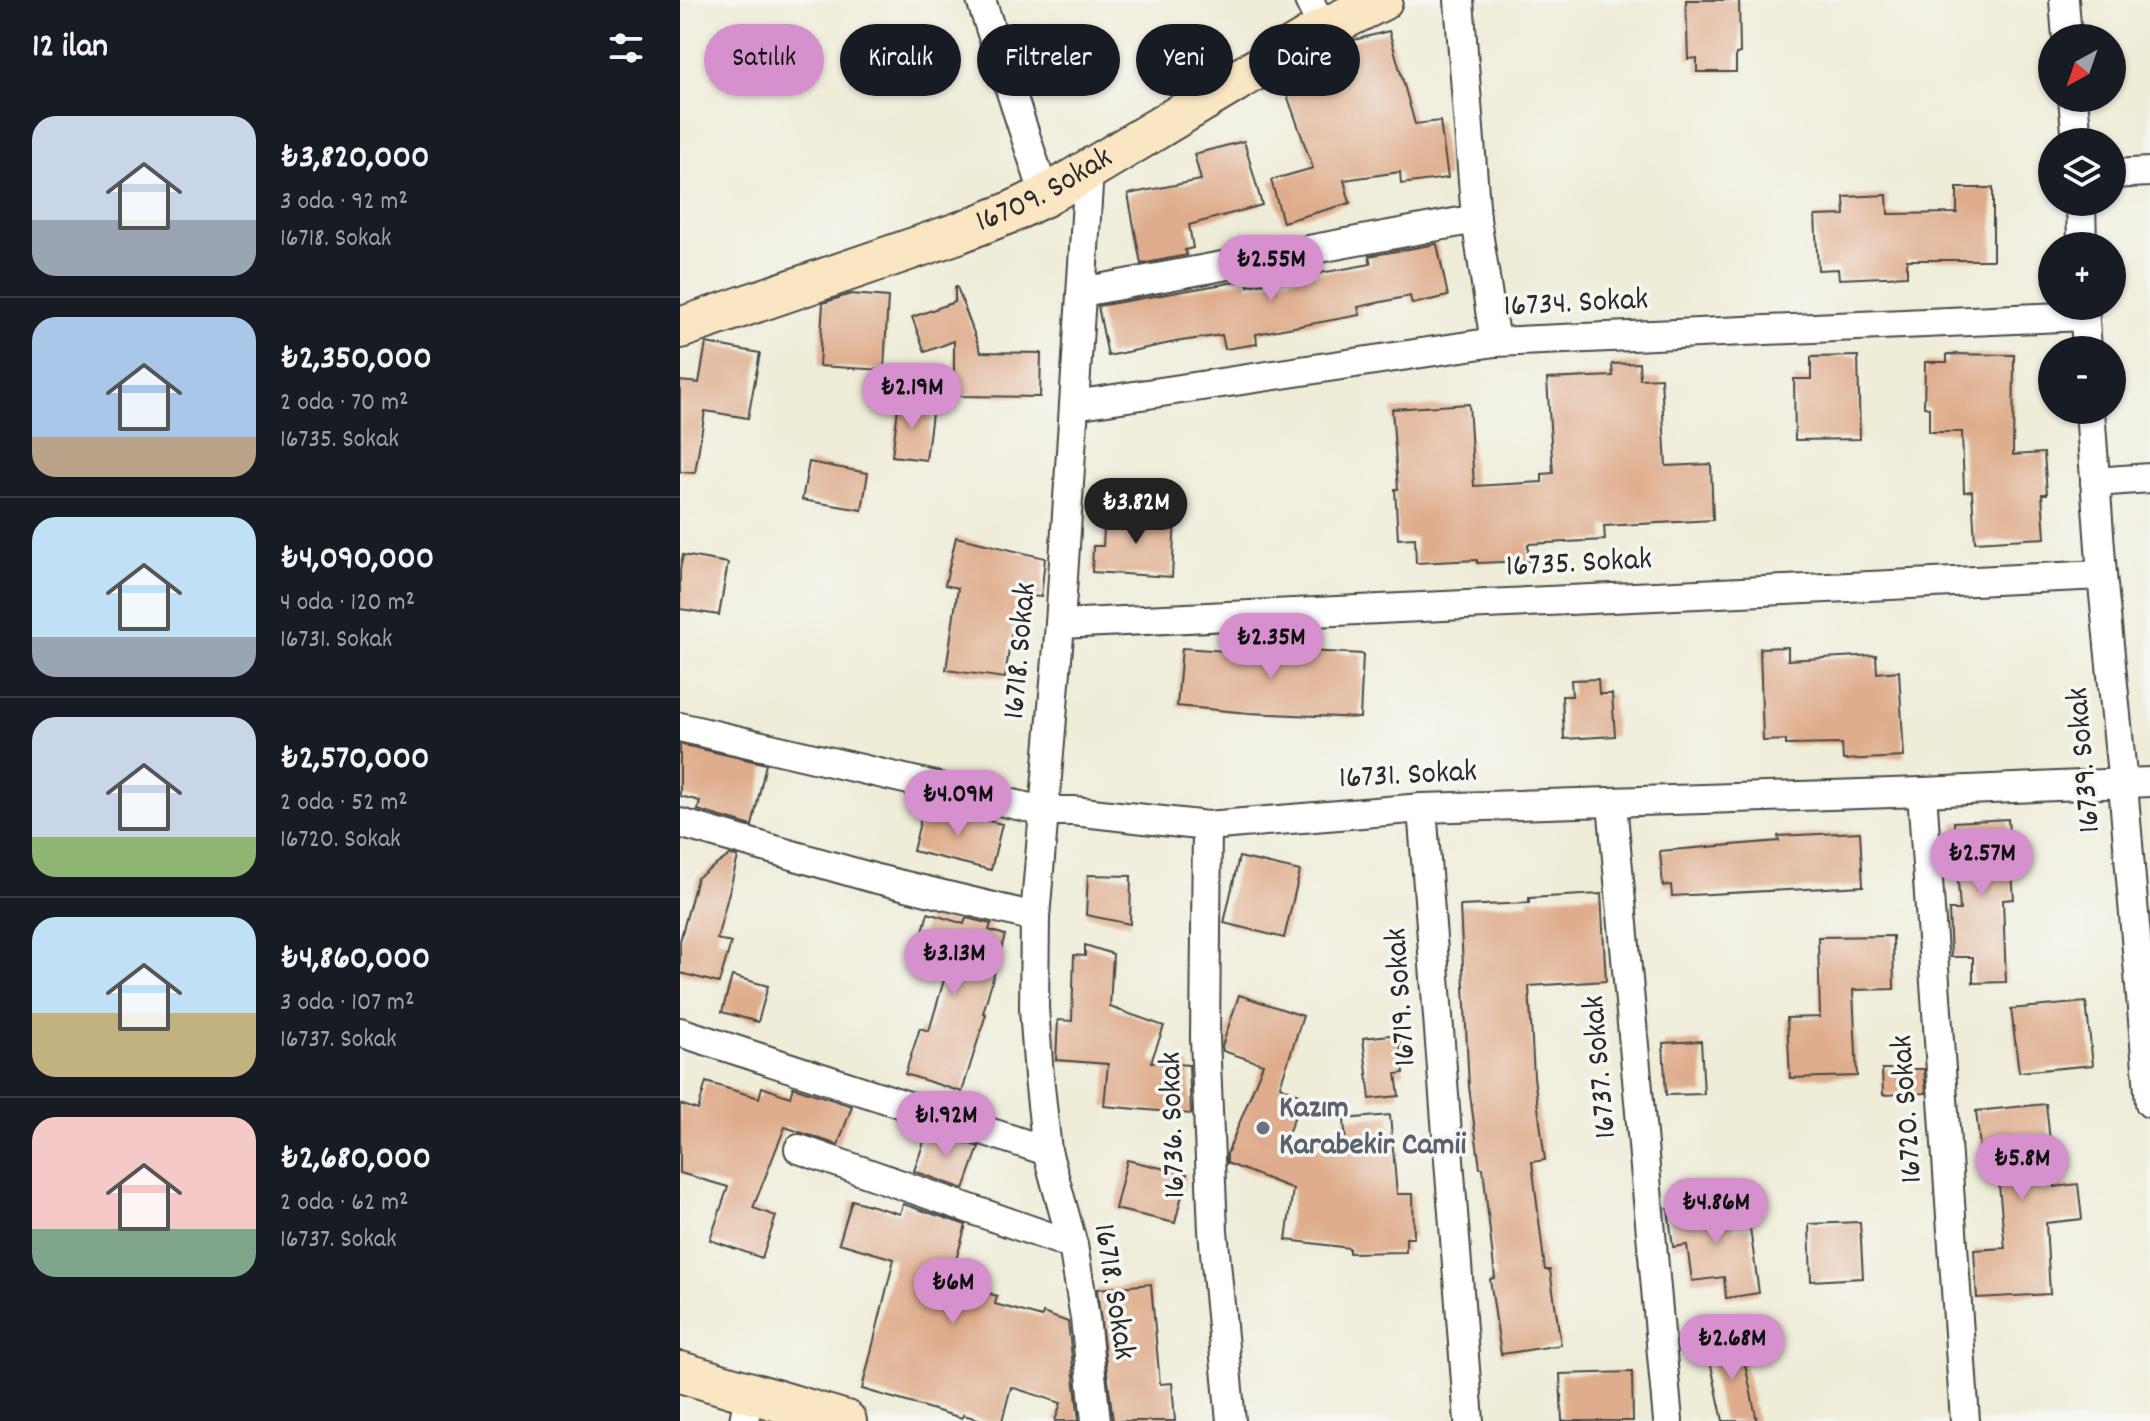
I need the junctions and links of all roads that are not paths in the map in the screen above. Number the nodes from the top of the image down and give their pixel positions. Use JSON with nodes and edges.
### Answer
{"nodes":[{"id":1,"x":981,"y":0,"type":"edge"},
{"id":2,"x":1382,"y":0,"type":"edge"},
{"id":3,"x":1459,"y":0,"type":"edge"},
{"id":4,"x":2064,"y":0,"type":"edge"},
{"id":5,"x":1316,"y":15,"type":"edge"},
{"id":6,"x":2066,"y":24,"type":"edge"},
{"id":7,"x":1089,"y":170,"type":"junction"},
{"id":8,"x":2150,"y":172,"type":"edge"},
{"id":9,"x":2126,"y":173,"type":"edge"},
{"id":10,"x":1045,"y":196,"type":"junction"},
{"id":11,"x":1476,"y":219,"type":"junction"},
{"id":12,"x":1082,"y":292,"type":"junction"},
{"id":13,"x":2038,"y":313,"type":"edge"},
{"id":14,"x":680,"y":328,"type":"edge"},
{"id":15,"x":1495,"y":342,"type":"junction"},
{"id":16,"x":1074,"y":405,"type":"junction"},
{"id":17,"x":2091,"y":424,"type":"edge"},
{"id":18,"x":2150,"y":478,"type":"edge"},
{"id":19,"x":2095,"y":482,"type":"junction"},
{"id":20,"x":2102,"y":575,"type":"junction"},
{"id":21,"x":1060,"y":624,"type":"junction"},
{"id":22,"x":680,"y":727,"type":"edge"},
{"id":23,"x":2136,"y":784,"type":"edge"},
{"id":24,"x":1922,"y":792,"type":"junction"},
{"id":25,"x":1612,"y":803,"type":"junction"},
{"id":26,"x":1422,"y":808,"type":"junction"},
{"id":27,"x":1043,"y":811,"type":"junction"},
{"id":28,"x":680,"y":823,"type":"edge"},
{"id":29,"x":1207,"y":826,"type":"junction"},
{"id":30,"x":1035,"y":917,"type":"junction"},
{"id":31,"x":680,"y":1032,"type":"edge"},
{"id":32,"x":2150,"y":1103,"type":"edge"},
{"id":33,"x":799,"y":1149,"type":"dead end"},
{"id":34,"x":1047,"y":1151,"type":"junction"},
{"id":35,"x":1073,"y":1245,"type":"junction"},
{"id":36,"x":680,"y":1372,"type":"edge"},
{"id":37,"x":746,"y":1407,"type":"edge"},
{"id":38,"x":846,"y":1421,"type":"edge"},
{"id":39,"x":1096,"y":1421,"type":"edge"},
{"id":40,"x":1231,"y":1421,"type":"edge"},
{"id":41,"x":1469,"y":1421,"type":"edge"},
{"id":42,"x":1668,"y":1421,"type":"edge"},
{"id":43,"x":1965,"y":1421,"type":"edge"}],
"edges":[{"from":1,"to":10,"type":"street"},
{"from":2,"to":5,"type":"street","name":"16709. Sokak"},
{"from":3,"to":11,"type":"street"},
{"from":4,"to":6,"type":"street"},
{"from":5,"to":7,"type":"street","name":"16709. Sokak"},
{"from":7,"to":10,"type":"street","name":"16709. Sokak"},
{"from":7,"to":12,"type":"street","name":"16718. Sokak"},
{"from":8,"to":9,"type":"street"},
{"from":10,"to":14,"type":"street","name":"16709. Sokak"},
{"from":11,"to":12,"type":"street"},
{"from":11,"to":15,"type":"street"},
{"from":12,"to":16,"type":"street","name":"16718. Sokak"},
{"from":13,"to":15,"type":"street","name":"16734. Sokak"},
{"from":15,"to":16,"type":"street","name":"16734. Sokak"},
{"from":16,"to":21,"type":"street","name":"16718. Sokak"},
{"from":17,"to":19,"type":"street","name":"16739. Sokak"},
{"from":18,"to":19,"type":"street"},
{"from":19,"to":20,"type":"street","name":"16739. Sokak"},
{"from":20,"to":21,"type":"street","name":"16735. Sokak"},
{"from":20,"to":23,"type":"street","name":"16739. Sokak"},
{"from":21,"to":27,"type":"street","name":"16718. Sokak"},
{"from":22,"to":27,"type":"street","name":"16731. Sokak"},
{"from":23,"to":24,"type":"street","name":"16731. Sokak"},
{"from":23,"to":32,"type":"street","name":"16739. Sokak"},
{"from":24,"to":25,"type":"street","name":"16731. Sokak"},
{"from":24,"to":43,"type":"street","name":"16720. Sokak"},
{"from":25,"to":26,"type":"street","name":"16731. Sokak"},
{"from":25,"to":42,"type":"street","name":"16737. Sokak"},
{"from":26,"to":29,"type":"street","name":"16731. Sokak"},
{"from":26,"to":41,"type":"street","name":"16719. Sokak"},
{"from":27,"to":29,"type":"street","name":"16731. Sokak"},
{"from":27,"to":30,"type":"street","name":"16718. Sokak"},
{"from":28,"to":30,"type":"street"},
{"from":29,"to":40,"type":"street","name":"16736. Sokak"},
{"from":30,"to":34,"type":"street","name":"16718. Sokak"},
{"from":31,"to":34,"type":"street"},
{"from":33,"to":35,"type":"street"},
{"from":34,"to":35,"type":"street","name":"16718. Sokak"},
{"from":35,"to":39,"type":"street","name":"16718. Sokak"},
{"from":36,"to":37,"type":"street"},
{"from":37,"to":38,"type":"street"}]}
